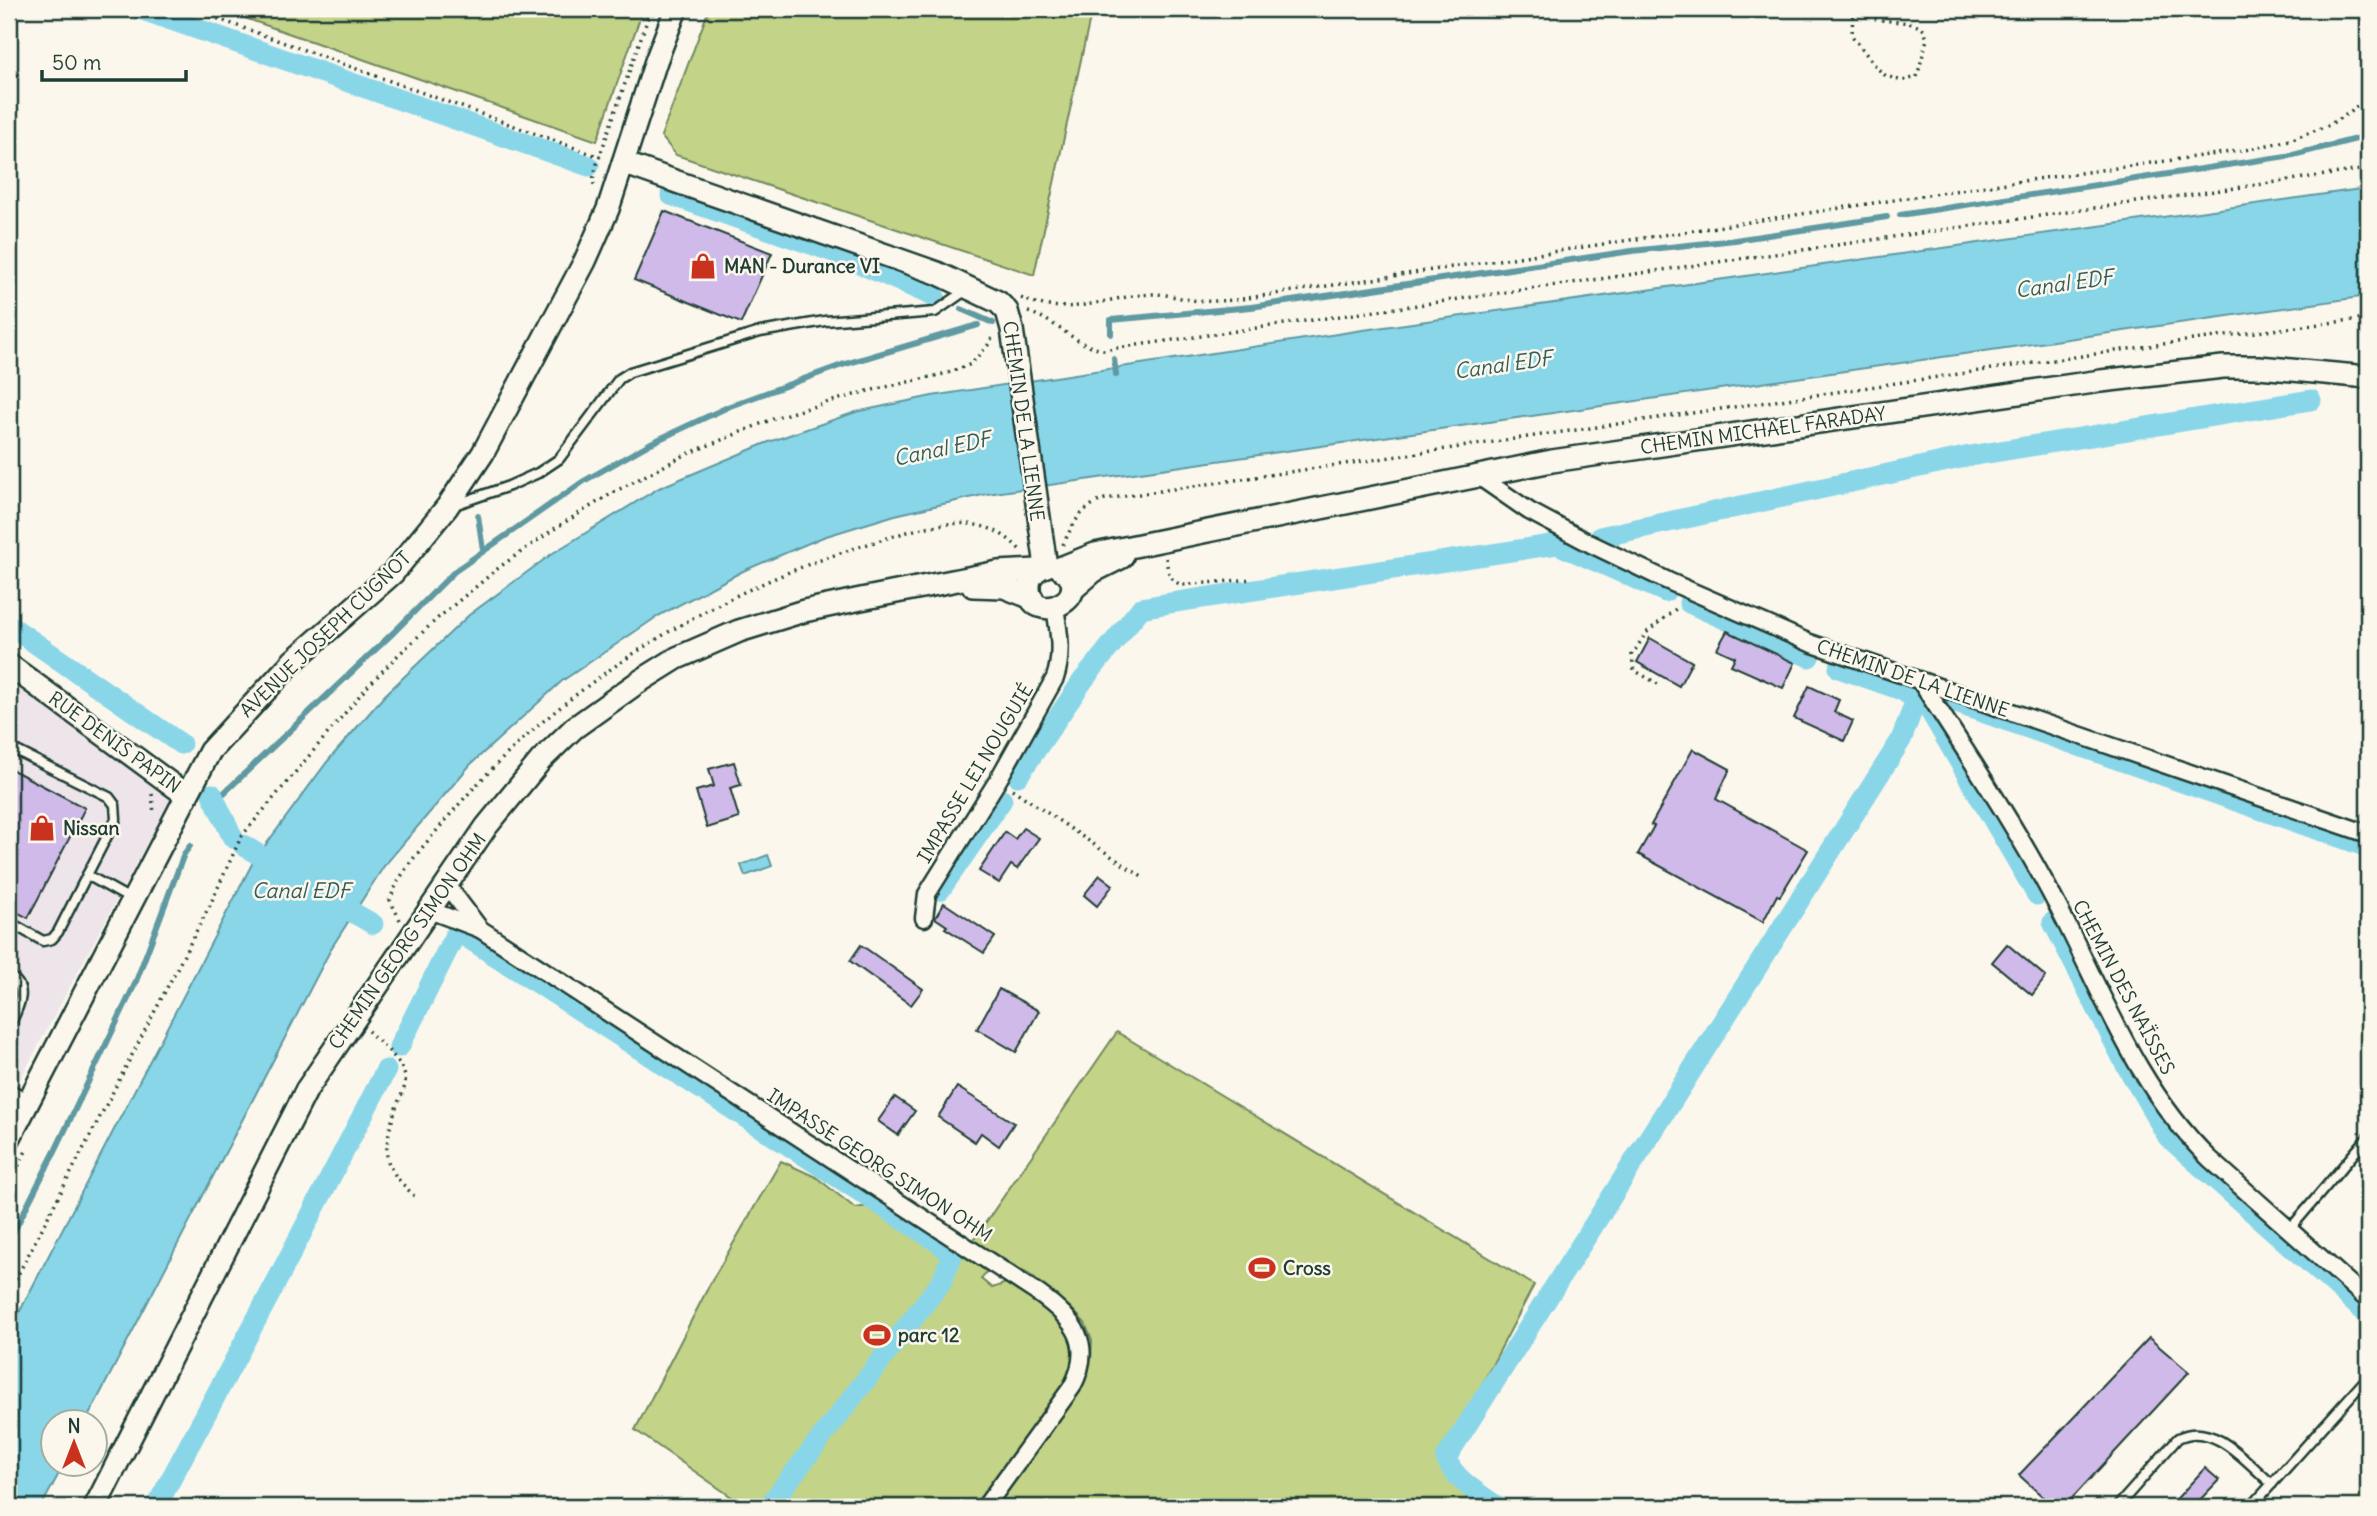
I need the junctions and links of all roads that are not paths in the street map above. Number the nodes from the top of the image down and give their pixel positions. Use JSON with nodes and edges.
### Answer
{"nodes":[{"id":1,"x":676,"y":9,"type":"edge"},
{"id":2,"x":623,"y":163,"type":"junction"},
{"id":3,"x":970,"y":288,"type":"junction"},
{"id":4,"x":2368,"y":377,"type":"edge"},
{"id":5,"x":1477,"y":475,"type":"junction"},
{"id":6,"x":447,"y":507,"type":"junction"},
{"id":7,"x":1163,"y":542,"type":"junction"},
{"id":8,"x":1049,"y":567,"type":"junction"},
{"id":9,"x":918,"y":588,"type":"junction"},
{"id":10,"x":1072,"y":590,"type":"junction"},
{"id":11,"x":1032,"y":598,"type":"junction"},
{"id":12,"x":1055,"y":608,"type":"junction"},
{"id":13,"x":9,"y":666,"type":"edge"},
{"id":14,"x":1922,"y":682,"type":"junction"},
{"id":15,"x":9,"y":747,"type":"edge"},
{"id":16,"x":186,"y":795,"type":"junction"},
{"id":17,"x":2368,"y":834,"type":"edge"},
{"id":18,"x":87,"y":875,"type":"junction"},
{"id":19,"x":446,"y":884,"type":"junction"},
{"id":20,"x":132,"y":900,"type":"junction"},
{"id":21,"x":429,"y":910,"type":"junction"},
{"id":22,"x":924,"y":918,"type":"dead end"},
{"id":23,"x":9,"y":922,"type":"edge"},
{"id":24,"x":480,"y":929,"type":"junction"},
{"id":25,"x":9,"y":976,"type":"edge"},
{"id":26,"x":9,"y":1027,"type":"edge"},
{"id":27,"x":9,"y":1088,"type":"edge"},
{"id":28,"x":29,"y":1099,"type":"junction"},
{"id":29,"x":2368,"y":1137,"type":"edge"},
{"id":30,"x":9,"y":1139,"type":"edge"},
{"id":31,"x":2289,"y":1230,"type":"junction"},
{"id":32,"x":2368,"y":1300,"type":"edge"},
{"id":33,"x":2368,"y":1377,"type":"edge"},
{"id":34,"x":2272,"y":1484,"type":"junction"},
{"id":35,"x":96,"y":1507,"type":"edge"},
{"id":36,"x":985,"y":1507,"type":"edge"},
{"id":37,"x":2117,"y":1507,"type":"edge"},
{"id":38,"x":2250,"y":1507,"type":"edge"}],
"edges":[{"from":1,"to":2,"type":"main road","name":"AVENUE JOSEPH CUGNOT"},
{"from":2,"to":3,"type":"main road","name":"CHEMIN DE LA LIENNE"},
{"from":2,"to":6,"type":"main road","name":"AVENUE JOSEPH CUGNOT"},
{"from":3,"to":6,"type":"lane"},
{"from":3,"to":8,"type":"main road","name":"CHEMIN DE LA LIENNE"},
{"from":4,"to":5,"type":"main road","name":"CHEMIN MICHAEL FARADAY"},
{"from":5,"to":7,"type":"main road","name":"CHEMIN MICHAEL FARADAY"},
{"from":5,"to":14,"type":"street","name":"CHEMIN DE LA LIENNE"},
{"from":6,"to":16,"type":"main road","name":"AVENUE JOSEPH CUGNOT"},
{"from":7,"to":8,"type":"main road","name":"CHEMIN MICHAEL FARADAY"},
{"from":7,"to":10,"type":"main road","name":"CHEMIN MICHAEL FARADAY"},
{"from":8,"to":9,"type":"main road","name":"CHEMIN GEORG SIMON OHM"},
{"from":8,"to":10,"type":"main road"},
{"from":8,"to":11,"type":"main road"},
{"from":9,"to":11,"type":"main road","name":"CHEMIN GEORG SIMON OHM"},
{"from":9,"to":19,"type":"main road","name":"CHEMIN GEORG SIMON OHM"},
{"from":10,"to":12,"type":"main road"},
{"from":11,"to":12,"type":"main road"},
{"from":12,"to":22,"type":"street","name":"IMPASSE LEI NOUGUIÉ"},
{"from":13,"to":16,"type":"main road","name":"RUE DENIS PAPIN"},
{"from":14,"to":17,"type":"street","name":"CHEMIN DE LA LIENNE"},
{"from":14,"to":31,"type":"street","name":"CHEMIN DES NAÏSSES"},
{"from":15,"to":18,"type":"lane"},
{"from":16,"to":20,"type":"main road","name":"AVENUE JOSEPH CUGNOT"},
{"from":18,"to":20,"type":"lane"},
{"from":18,"to":23,"type":"lane"},
{"from":19,"to":21,"type":"main road","name":"CHEMIN GEORG SIMON OHM"},
{"from":19,"to":24,"type":"street","name":"IMPASSE GEORG SIMON OHM"},
{"from":20,"to":28,"type":"main road","name":"AVENUE JOSEPH CUGNOT"},
{"from":21,"to":24,"type":"street","name":"IMPASSE GEORG SIMON OHM"},
{"from":21,"to":35,"type":"main road","name":"CHEMIN GEORG SIMON OHM"},
{"from":24,"to":36,"type":"street","name":"IMPASSE GEORG SIMON OHM"},
{"from":25,"to":26,"type":"lane"},
{"from":27,"to":28,"type":"lane"},
{"from":28,"to":30,"type":"main road","name":"AVENUE JOSEPH CUGNOT"},
{"from":29,"to":31,"type":"lane"},
{"from":31,"to":32,"type":"street","name":"CHEMIN DES NAÏSSES"},
{"from":33,"to":34,"type":"lane"},
{"from":34,"to":37,"type":"lane"},
{"from":34,"to":38,"type":"lane"}]}
